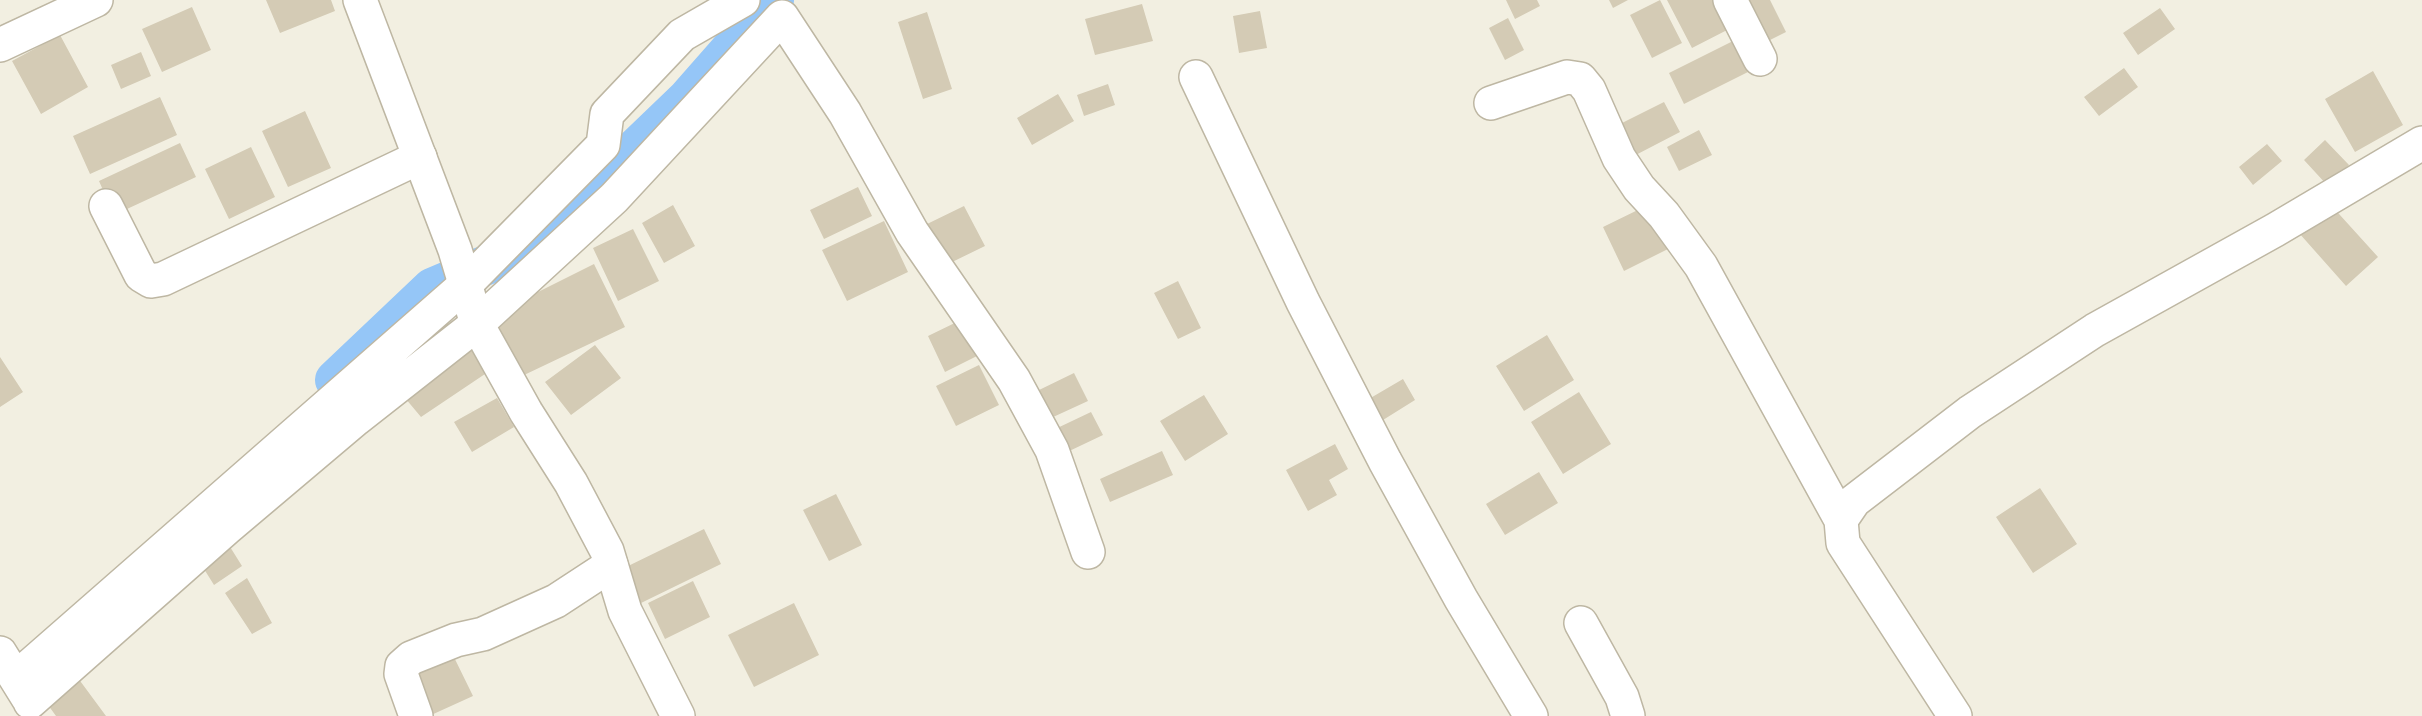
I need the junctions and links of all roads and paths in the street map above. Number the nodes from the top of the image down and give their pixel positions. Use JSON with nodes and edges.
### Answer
{"nodes":[{"id":1,"x":96,"y":0,"type":"edge"},
{"id":2,"x":360,"y":0,"type":"edge"},
{"id":3,"x":743,"y":0,"type":"edge"},
{"id":4,"x":1730,"y":0,"type":"edge"},
{"id":5,"x":784,"y":8,"type":"edge"},
{"id":6,"x":0,"y":45,"type":"edge"},
{"id":7,"x":1760,"y":59,"type":"dead end"},
{"id":8,"x":1196,"y":77,"type":"dead end"},
{"id":9,"x":1491,"y":104,"type":"dead end"},
{"id":10,"x":2422,"y":143,"type":"edge"},
{"id":11,"x":420,"y":157,"type":"junction"},
{"id":12,"x":106,"y":206,"type":"dead end"},
{"id":13,"x":462,"y":275,"type":"junction"},
{"id":14,"x":477,"y":324,"type":"junction"},
{"id":15,"x":1841,"y":520,"type":"junction"},
{"id":16,"x":1088,"y":552,"type":"dead end"},
{"id":17,"x":611,"y":565,"type":"junction"},
{"id":18,"x":1581,"y":623,"type":"dead end"},
{"id":19,"x":21,"y":687,"type":"edge"},
{"id":20,"x":416,"y":716,"type":"edge"},
{"id":21,"x":678,"y":716,"type":"edge"},
{"id":22,"x":1531,"y":716,"type":"edge"},
{"id":23,"x":1628,"y":716,"type":"edge"},
{"id":24,"x":1955,"y":716,"type":"edge"}],
"edges":[{"from":1,"to":6,"type":"street"},
{"from":2,"to":11,"type":"street"},
{"from":3,"to":13,"type":"street"},
{"from":4,"to":7,"type":"street"},
{"from":5,"to":14,"type":"street"},
{"from":5,"to":16,"type":"street"},
{"from":8,"to":22,"type":"street"},
{"from":9,"to":15,"type":"street"},
{"from":10,"to":15,"type":"street"},
{"from":11,"to":12,"type":"street"},
{"from":11,"to":13,"type":"street"},
{"from":13,"to":14,"type":"street"},
{"from":13,"to":19,"type":"street"},
{"from":14,"to":17,"type":"street"},
{"from":14,"to":19,"type":"street"},
{"from":15,"to":24,"type":"street"},
{"from":17,"to":20,"type":"street"},
{"from":17,"to":21,"type":"street"},
{"from":18,"to":23,"type":"street"}]}
